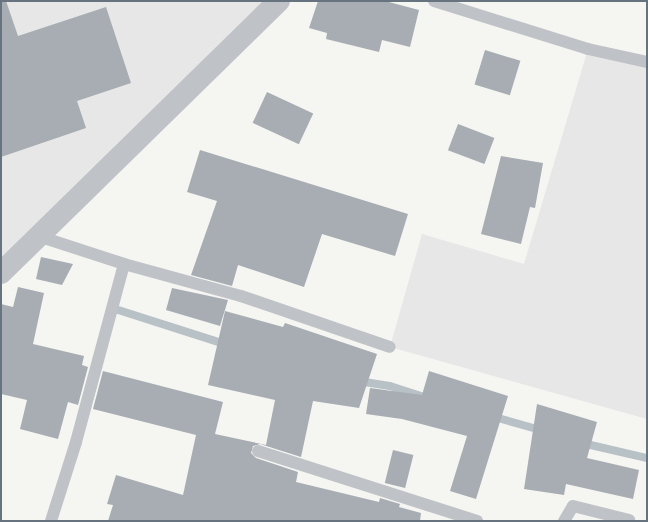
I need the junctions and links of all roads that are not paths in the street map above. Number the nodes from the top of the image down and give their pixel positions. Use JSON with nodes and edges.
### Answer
{"nodes":[{"id":1,"x":279,"y":1,"type":"edge"},
{"id":2,"x":434,"y":1,"type":"edge"},
{"id":3,"x":647,"y":62,"type":"edge"},
{"id":4,"x":38,"y":236,"type":"junction"},
{"id":5,"x":124,"y":264,"type":"junction"},
{"id":6,"x":1,"y":273,"type":"edge"},
{"id":7,"x":390,"y":348,"type":"dead end"},
{"id":8,"x":258,"y":451,"type":"dead end"},
{"id":9,"x":630,"y":520,"type":"edge"},
{"id":10,"x":51,"y":521,"type":"edge"},
{"id":11,"x":477,"y":521,"type":"edge"},
{"id":12,"x":564,"y":521,"type":"edge"}],
"edges":[{"from":1,"to":4,"type":"street"},
{"from":2,"to":3,"type":"lane"},
{"from":4,"to":5,"type":"lane"},
{"from":4,"to":6,"type":"street"},
{"from":5,"to":7,"type":"lane"},
{"from":5,"to":10,"type":"lane"},
{"from":8,"to":11,"type":"lane"},
{"from":9,"to":12,"type":"lane"}]}
